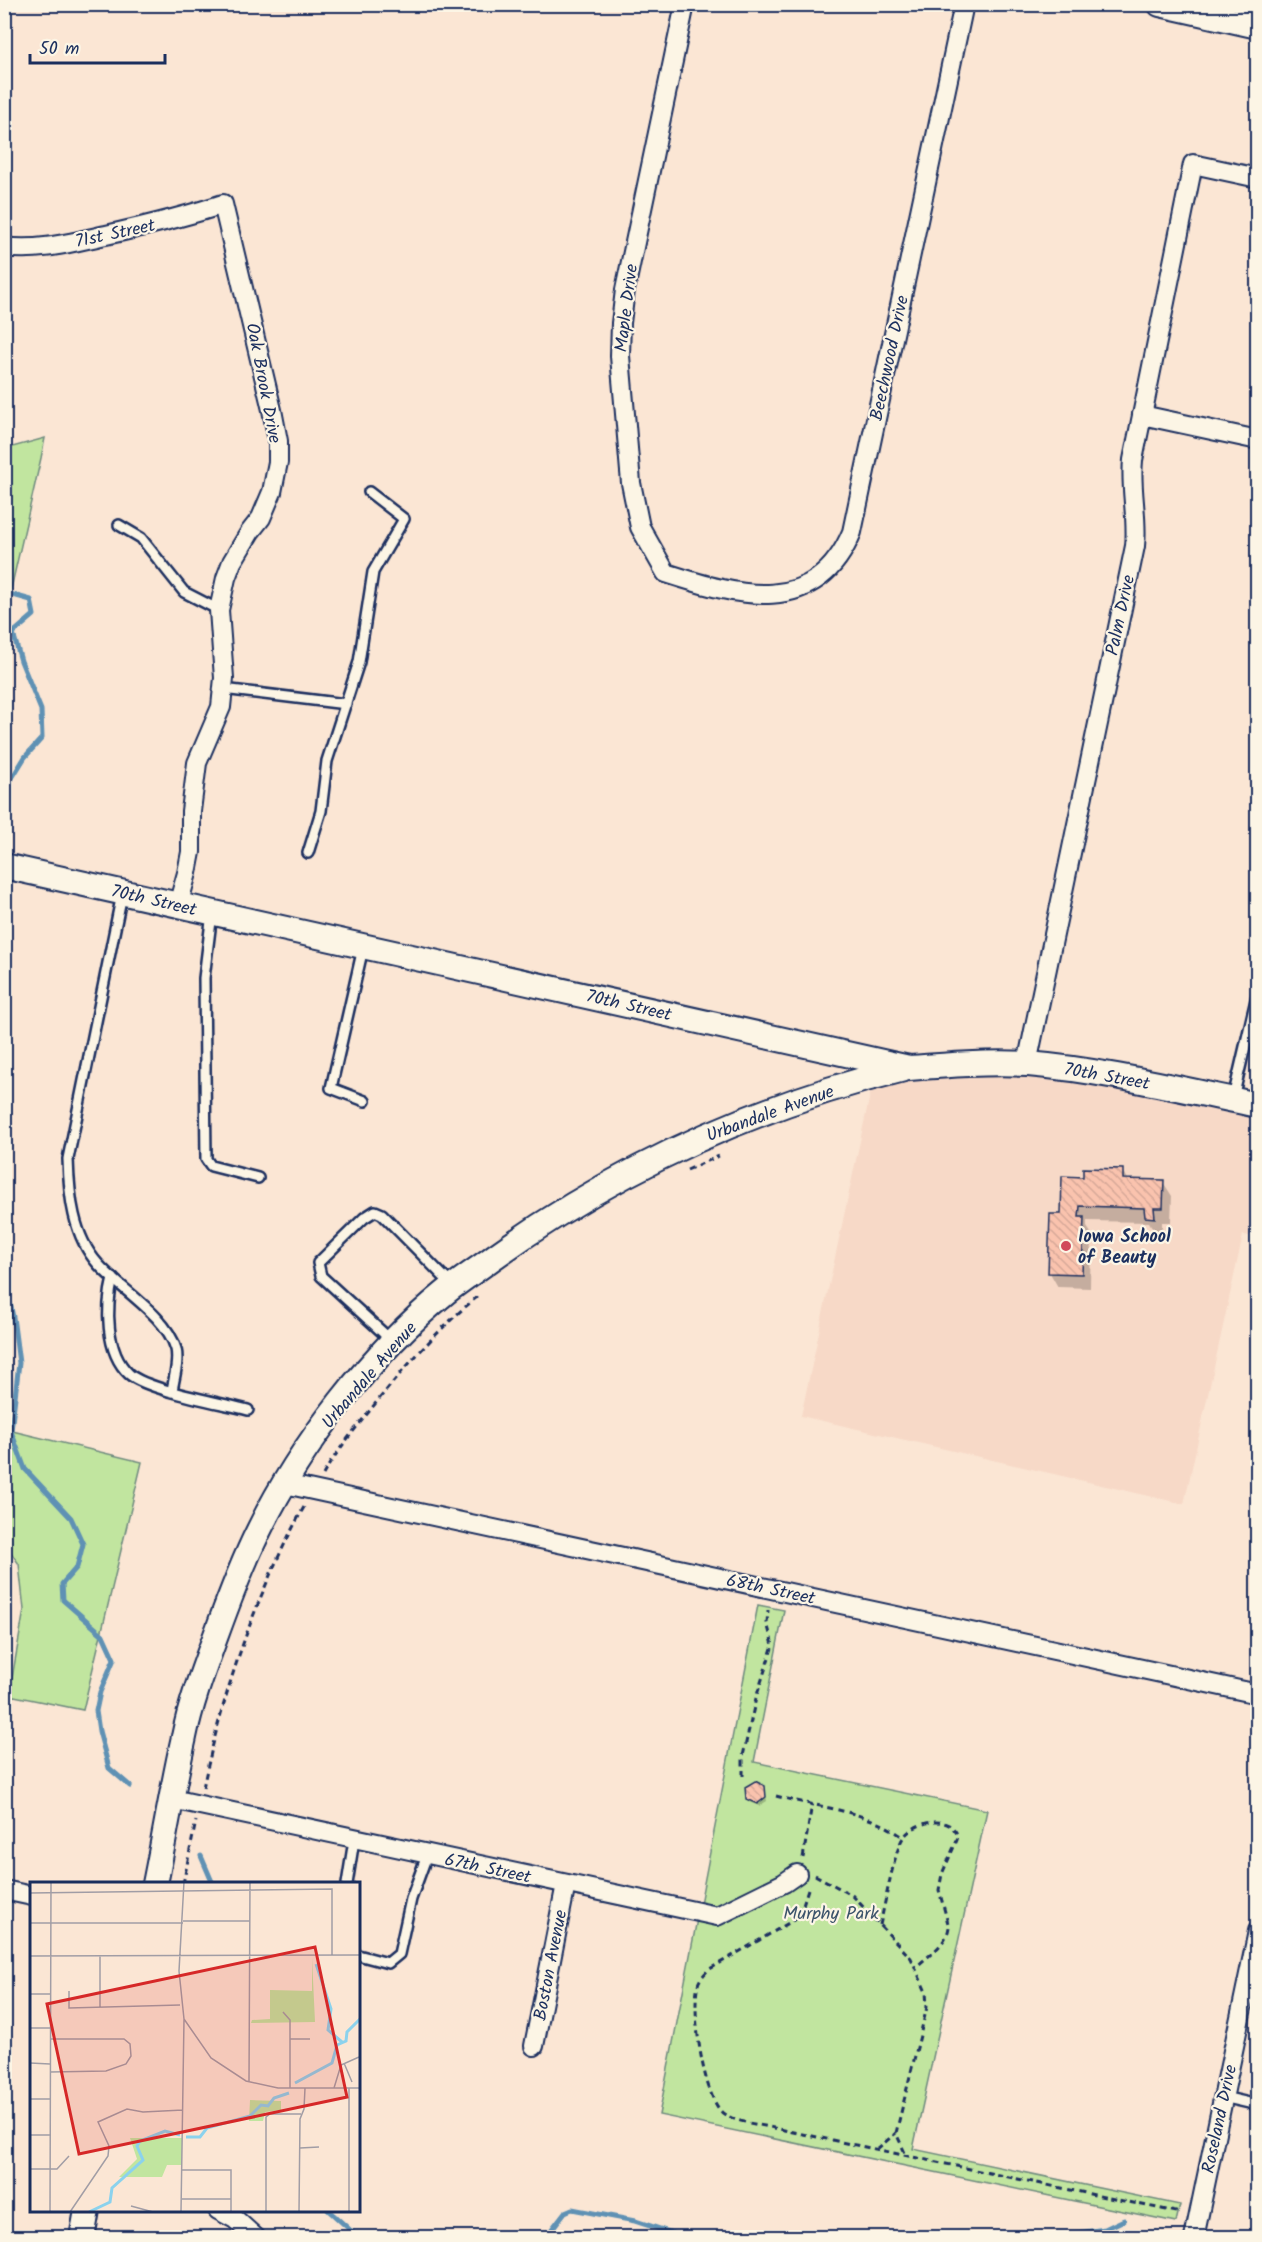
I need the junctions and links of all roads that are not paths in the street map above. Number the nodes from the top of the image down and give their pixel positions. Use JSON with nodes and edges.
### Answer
{"nodes":[{"id":1,"x":685,"y":4,"type":"edge"},
{"id":2,"x":964,"y":4,"type":"edge"},
{"id":3,"x":1160,"y":4,"type":"edge"},
{"id":4,"x":1257,"y":26,"type":"edge"},
{"id":5,"x":1257,"y":178,"type":"edge"},
{"id":6,"x":223,"y":204,"type":"joint"},
{"id":7,"x":4,"y":247,"type":"edge"},
{"id":8,"x":1142,"y":415,"type":"junction"},
{"id":9,"x":1257,"y":440,"type":"edge"},
{"id":10,"x":369,"y":492,"type":"dead end"},
{"id":11,"x":119,"y":525,"type":"dead end"},
{"id":12,"x":699,"y":584,"type":"joint"},
{"id":13,"x":219,"y":610,"type":"junction"},
{"id":14,"x":223,"y":689,"type":"junction"},
{"id":15,"x":346,"y":704,"type":"junction"},
{"id":16,"x":308,"y":853,"type":"dead end"},
{"id":17,"x":4,"y":866,"type":"edge"},
{"id":18,"x":122,"y":892,"type":"junction"},
{"id":19,"x":178,"y":905,"type":"junction"},
{"id":20,"x":212,"y":913,"type":"junction"},
{"id":21,"x":363,"y":946,"type":"junction"},
{"id":22,"x":1257,"y":991,"type":"edge"},
{"id":23,"x":1027,"y":1064,"type":"junction"},
{"id":24,"x":909,"y":1068,"type":"junction"},
{"id":25,"x":1232,"y":1100,"type":"junction"},
{"id":26,"x":364,"y":1101,"type":"dead end"},
{"id":27,"x":1257,"y":1106,"type":"edge"},
{"id":28,"x":258,"y":1178,"type":"dead end"},
{"id":29,"x":113,"y":1278,"type":"junction"},
{"id":30,"x":454,"y":1287,"type":"junction"},
{"id":31,"x":393,"y":1342,"type":"junction"},
{"id":32,"x":172,"y":1391,"type":"junction"},
{"id":33,"x":248,"y":1410,"type":"dead end"},
{"id":34,"x":285,"y":1484,"type":"junction"},
{"id":35,"x":1257,"y":1694,"type":"edge"},
{"id":36,"x":172,"y":1799,"type":"junction"},
{"id":37,"x":354,"y":1840,"type":"junction"},
{"id":38,"x":428,"y":1855,"type":"junction"},
{"id":39,"x":805,"y":1873,"type":"road end"},
{"id":40,"x":155,"y":1882,"type":"edge"},
{"id":41,"x":347,"y":1882,"type":"edge"},
{"id":42,"x":566,"y":1884,"type":"junction"},
{"id":43,"x":4,"y":1890,"type":"edge"},
{"id":44,"x":30,"y":1896,"type":"edge"},
{"id":45,"x":1257,"y":1931,"type":"edge"},
{"id":46,"x":360,"y":1956,"type":"edge"},
{"id":47,"x":534,"y":2046,"type":"dead end"},
{"id":48,"x":1223,"y":2097,"type":"junction"},
{"id":49,"x":1257,"y":2105,"type":"edge"},
{"id":50,"x":87,"y":2212,"type":"edge"},
{"id":51,"x":220,"y":2212,"type":"edge"},
{"id":52,"x":82,"y":2238,"type":"edge"},
{"id":53,"x":256,"y":2238,"type":"edge"},
{"id":54,"x":1194,"y":2238,"type":"edge"}],
"edges":[{"from":1,"to":12,"type":"street","name":"Maple Drive"},
{"from":2,"to":12,"type":"street","name":"Beechwood Drive"},
{"from":3,"to":4,"type":"street"},
{"from":5,"to":8,"type":"street","name":"Palm Drive"},
{"from":6,"to":7,"type":"street","name":"71st Street"},
{"from":6,"to":13,"type":"street","name":"Oak Brook Drive"},
{"from":8,"to":9,"type":"street"},
{"from":8,"to":23,"type":"street","name":"Palm Drive"},
{"from":10,"to":15,"type":"lane"},
{"from":11,"to":13,"type":"lane"},
{"from":13,"to":14,"type":"street","name":"Oak Brook Drive"},
{"from":14,"to":15,"type":"lane"},
{"from":14,"to":19,"type":"street","name":"Oak Brook Drive"},
{"from":15,"to":16,"type":"lane"},
{"from":17,"to":18,"type":"street","name":"70th Street"},
{"from":18,"to":19,"type":"street","name":"70th Street"},
{"from":18,"to":29,"type":"lane"},
{"from":19,"to":20,"type":"street","name":"70th Street"},
{"from":20,"to":21,"type":"street","name":"70th Street"},
{"from":20,"to":28,"type":"lane"},
{"from":21,"to":24,"type":"street","name":"70th Street"},
{"from":21,"to":26,"type":"lane"},
{"from":22,"to":25,"type":"lane"},
{"from":23,"to":24,"type":"street","name":"70th Street"},
{"from":23,"to":25,"type":"street","name":"70th Street"},
{"from":24,"to":30,"type":"street","name":"Urbandale Avenue"},
{"from":25,"to":27,"type":"street","name":"70th Street"},
{"from":29,"to":32,"type":"lane"},
{"from":29,"to":32,"type":"lane"},
{"from":30,"to":31,"type":"street","name":"Urbandale Avenue"},
{"from":30,"to":31,"type":"lane"},
{"from":31,"to":34,"type":"street","name":"Urbandale Avenue"},
{"from":32,"to":33,"type":"lane"},
{"from":34,"to":35,"type":"street","name":"68th Street"},
{"from":34,"to":36,"type":"street","name":"Urbandale Avenue"},
{"from":36,"to":37,"type":"street","name":"67th Street"},
{"from":36,"to":40,"type":"street","name":"Urbandale Avenue"},
{"from":37,"to":38,"type":"street","name":"67th Street"},
{"from":37,"to":41,"type":"lane"},
{"from":38,"to":42,"type":"street","name":"67th Street"},
{"from":38,"to":46,"type":"lane"},
{"from":39,"to":42,"type":"street","name":"67th Street"},
{"from":42,"to":47,"type":"street","name":"Boston Avenue"},
{"from":43,"to":44,"type":"street"},
{"from":45,"to":48,"type":"street","name":"Roseland Drive"},
{"from":48,"to":49,"type":"lane"},
{"from":48,"to":54,"type":"street","name":"Roseland Drive"},
{"from":50,"to":52,"type":"street"},
{"from":51,"to":53,"type":"street"}]}
